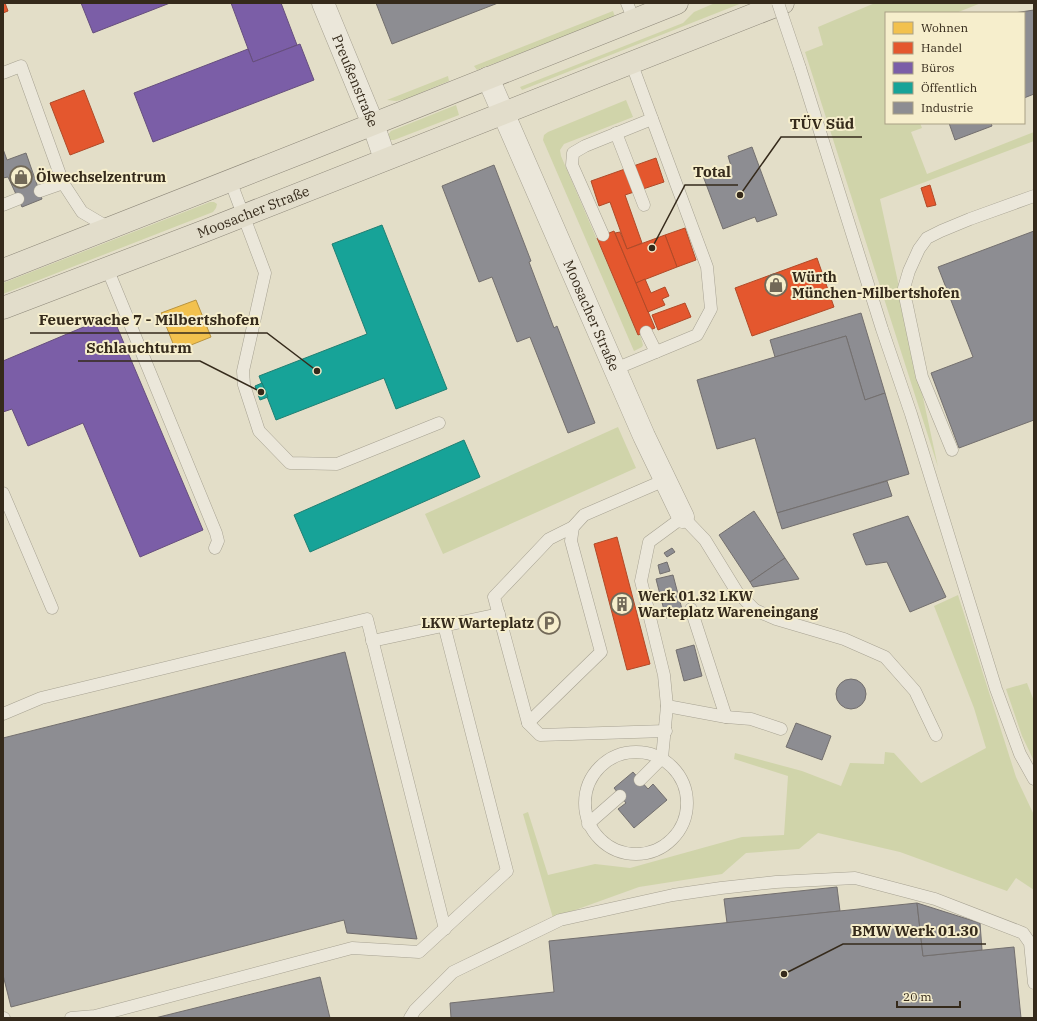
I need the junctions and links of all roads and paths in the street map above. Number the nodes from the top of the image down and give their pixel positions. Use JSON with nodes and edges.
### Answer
{"nodes":[{"id":1,"x":323,"y":3,"type":"edge"},
{"id":2,"x":677,"y":3,"type":"edge"},
{"id":3,"x":778,"y":3,"type":"edge"},
{"id":4,"x":783,"y":3,"type":"edge"},
{"id":5,"x":631,"y":11,"type":"edge"},
{"id":6,"x":631,"y":62,"type":"junction"},
{"id":7,"x":3,"y":73,"type":"edge"},
{"id":8,"x":488,"y":78,"type":"junction"},
{"id":9,"x":503,"y":113,"type":"junction"},
{"id":10,"x":652,"y":119,"type":"junction"},
{"id":11,"x":373,"y":124,"type":"junction"},
{"id":12,"x":616,"y":133,"type":"junction"},
{"id":13,"x":385,"y":159,"type":"junction"},
{"id":14,"x":230,"y":180,"type":"junction"},
{"id":15,"x":63,"y":183,"type":"junction"},
{"id":16,"x":40,"y":191,"type":"dead end"},
{"id":17,"x":1034,"y":196,"type":"edge"},
{"id":18,"x":18,"y":199,"type":"dead end"},
{"id":19,"x":644,"y":204,"type":"dead end"},
{"id":20,"x":3,"y":205,"type":"edge"},
{"id":21,"x":243,"y":216,"type":"junction"},
{"id":22,"x":109,"y":228,"type":"junction"},
{"id":23,"x":603,"y":235,"type":"dead end"},
{"id":24,"x":107,"y":268,"type":"junction"},
{"id":25,"x":3,"y":270,"type":"edge"},
{"id":26,"x":3,"y":308,"type":"edge"},
{"id":27,"x":646,"y":332,"type":"dead end"},
{"id":28,"x":656,"y":352,"type":"junction"},
{"id":29,"x":615,"y":369,"type":"junction"},
{"id":30,"x":439,"y":423,"type":"dead end"},
{"id":31,"x":952,"y":450,"type":"dead end"},
{"id":32,"x":665,"y":480,"type":"junction"},
{"id":33,"x":3,"y":493,"type":"edge"},
{"id":34,"x":683,"y":517,"type":"junction"},
{"id":35,"x":573,"y":527,"type":"junction"},
{"id":36,"x":215,"y":548,"type":"dead end"},
{"id":37,"x":52,"y":608,"type":"dead end"},
{"id":38,"x":691,"y":609,"type":"dead end"},
{"id":39,"x":499,"y":614,"type":"junction"},
{"id":40,"x":444,"y":626,"type":"junction"},
{"id":41,"x":372,"y":641,"type":"junction"},
{"id":42,"x":667,"y":706,"type":"junction"},
{"id":43,"x":3,"y":714,"type":"edge"},
{"id":44,"x":726,"y":717,"type":"junction"},
{"id":45,"x":528,"y":723,"type":"junction"},
{"id":46,"x":781,"y":729,"type":"dead end"},
{"id":47,"x":666,"y":731,"type":"junction"},
{"id":48,"x":936,"y":735,"type":"dead end"},
{"id":49,"x":662,"y":758,"type":"junction"},
{"id":50,"x":1034,"y":779,"type":"edge"},
{"id":51,"x":640,"y":780,"type":"dead end"},
{"id":52,"x":620,"y":796,"type":"dead end"},
{"id":53,"x":588,"y":824,"type":"junction"},
{"id":54,"x":445,"y":929,"type":"junction"},
{"id":55,"x":1034,"y":983,"type":"edge"},
{"id":56,"x":71,"y":1018,"type":"edge"},
{"id":57,"x":410,"y":1018,"type":"edge"}],
"edges":[{"from":1,"to":11,"type":"street","name":"Preußenstraße"},
{"from":2,"to":5,"type":"main road"},
{"from":3,"to":50,"type":"lane","bridge":true},
{"from":4,"to":6,"type":"main road","name":"Moosacher Straße"},
{"from":5,"to":8,"type":"main road"},
{"from":6,"to":9,"type":"main road","name":"Moosacher Straße"},
{"from":6,"to":10,"type":"lane"},
{"from":7,"to":15,"type":"lane"},
{"from":8,"to":9,"type":"street","name":"Moosacher Straße"},
{"from":8,"to":11,"type":"main road"},
{"from":9,"to":13,"type":"main road","name":"Moosacher Straße"},
{"from":9,"to":29,"type":"street","name":"Moosacher Straße"},
{"from":10,"to":12,"type":"lane"},
{"from":10,"to":28,"type":"lane"},
{"from":11,"to":13,"type":"street","name":"Preußenstraße"},
{"from":11,"to":14,"type":"main road"},
{"from":12,"to":19,"type":"lane"},
{"from":12,"to":23,"type":"lane"},
{"from":13,"to":21,"type":"main road","name":"Moosacher Straße"},
{"from":14,"to":21,"type":"lane"},
{"from":14,"to":22,"type":"main road"},
{"from":15,"to":16,"type":"lane"},
{"from":15,"to":22,"type":"lane"},
{"from":17,"to":31,"type":"lane"},
{"from":18,"to":20,"type":"lane"},
{"from":21,"to":24,"type":"main road","name":"Moosacher Straße"},
{"from":21,"to":30,"type":"lane"},
{"from":22,"to":25,"type":"main road"},
{"from":24,"to":26,"type":"main road","name":"Moosacher Straße"},
{"from":24,"to":36,"type":"lane"},
{"from":27,"to":28,"type":"lane"},
{"from":28,"to":29,"type":"lane"},
{"from":29,"to":32,"type":"street","name":"Moosacher Straße"},
{"from":32,"to":34,"type":"street","name":"Moosacher Straße"},
{"from":32,"to":35,"type":"lane"},
{"from":33,"to":37,"type":"lane"},
{"from":34,"to":42,"type":"lane"},
{"from":34,"to":48,"type":"lane"},
{"from":35,"to":39,"type":"lane"},
{"from":35,"to":45,"type":"lane"},
{"from":38,"to":44,"type":"lane"},
{"from":39,"to":40,"type":"lane"},
{"from":39,"to":45,"type":"lane"},
{"from":40,"to":41,"type":"lane"},
{"from":40,"to":54,"type":"lane"},
{"from":41,"to":43,"type":"lane"},
{"from":41,"to":54,"type":"lane"},
{"from":42,"to":44,"type":"lane"},
{"from":42,"to":47,"type":"lane"},
{"from":44,"to":46,"type":"lane"},
{"from":45,"to":47,"type":"lane"},
{"from":47,"to":49,"type":"lane"},
{"from":49,"to":51,"type":"lane"},
{"from":49,"to":53,"type":"lane"},
{"from":49,"to":53,"type":"lane"},
{"from":52,"to":53,"type":"lane"},
{"from":54,"to":56,"type":"lane"},
{"from":55,"to":57,"type":"lane"}]}
